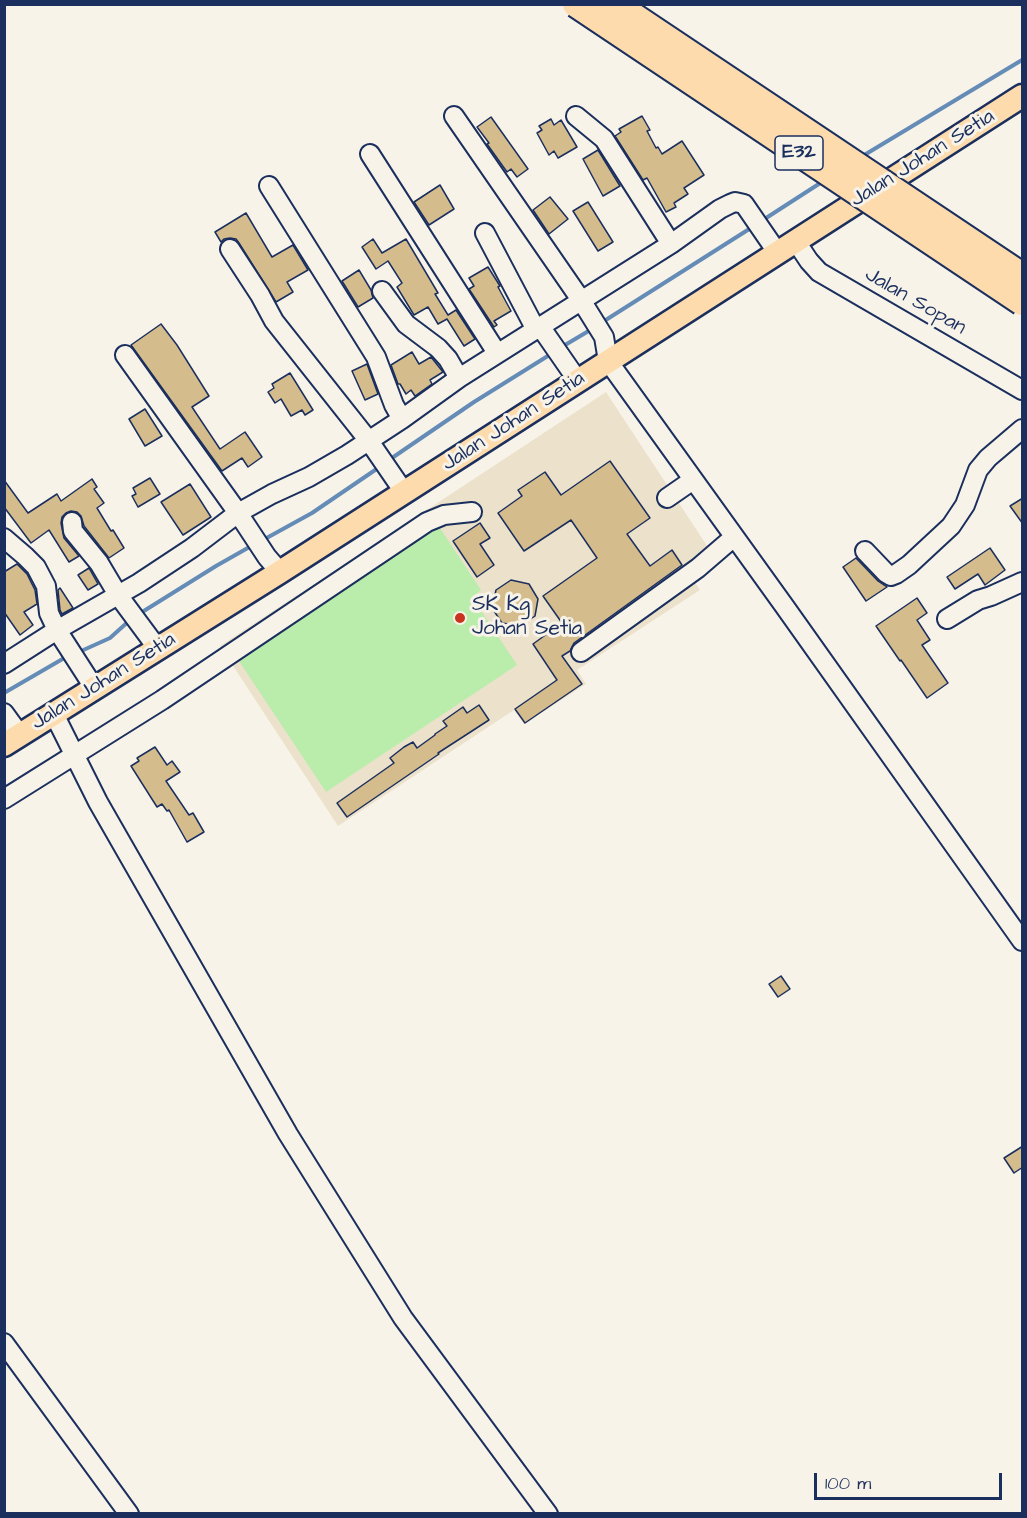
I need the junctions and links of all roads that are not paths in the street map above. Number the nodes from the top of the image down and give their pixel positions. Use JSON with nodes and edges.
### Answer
{"nodes":[{"id":1,"x":576,"y":4,"type":"edge"},
{"id":2,"x":615,"y":4,"type":"edge"},
{"id":3,"x":1023,"y":96,"type":"edge"},
{"id":4,"x":454,"y":116,"type":"dead end"},
{"id":5,"x":576,"y":116,"type":"dead end"},
{"id":6,"x":370,"y":154,"type":"dead end"},
{"id":7,"x":269,"y":186,"type":"dead end"},
{"id":8,"x":485,"y":233,"type":"dead end"},
{"id":9,"x":671,"y":244,"type":"junction"},
{"id":10,"x":786,"y":246,"type":"junction"},
{"id":11,"x":230,"y":249,"type":"dead end"},
{"id":12,"x":1023,"y":276,"type":"edge"},
{"id":13,"x":382,"y":291,"type":"dead end"},
{"id":14,"x":1023,"y":302,"type":"edge"},
{"id":15,"x":583,"y":304,"type":"junction"},
{"id":16,"x":540,"y":330,"type":"junction"},
{"id":17,"x":497,"y":353,"type":"junction"},
{"id":18,"x":125,"y":355,"type":"dead end"},
{"id":19,"x":608,"y":361,"type":"junction"},
{"id":20,"x":459,"y":378,"type":"junction"},
{"id":21,"x":578,"y":381,"type":"junction"},
{"id":22,"x":1023,"y":390,"type":"edge"},
{"id":23,"x":402,"y":419,"type":"junction"},
{"id":24,"x":1023,"y":429,"type":"edge"},
{"id":25,"x":371,"y":445,"type":"junction"},
{"id":26,"x":693,"y":480,"type":"junction"},
{"id":27,"x":399,"y":485,"type":"junction"},
{"id":28,"x":667,"y":498,"type":"dead end"},
{"id":29,"x":472,"y":512,"type":"dead end"},
{"id":30,"x":240,"y":517,"type":"junction"},
{"id":31,"x":72,"y":522,"type":"dead end"},
{"id":32,"x":734,"y":537,"type":"junction"},
{"id":33,"x":4,"y":538,"type":"edge"},
{"id":34,"x":865,"y":551,"type":"dead end"},
{"id":35,"x":273,"y":564,"type":"junction"},
{"id":36,"x":1023,"y":582,"type":"edge"},
{"id":37,"x":119,"y":597,"type":"junction"},
{"id":38,"x":947,"y":619,"type":"dead end"},
{"id":39,"x":60,"y":633,"type":"junction"},
{"id":40,"x":152,"y":642,"type":"junction"},
{"id":41,"x":581,"y":652,"type":"dead end"},
{"id":42,"x":4,"y":664,"type":"edge"},
{"id":43,"x":90,"y":682,"type":"junction"},
{"id":44,"x":54,"y":714,"type":"junction"},
{"id":45,"x":10,"y":729,"type":"edge"},
{"id":46,"x":74,"y":755,"type":"junction"},
{"id":47,"x":4,"y":799,"type":"edge"},
{"id":48,"x":1023,"y":941,"type":"edge"},
{"id":49,"x":4,"y":1342,"type":"edge"},
{"id":50,"x":129,"y":1514,"type":"edge"},
{"id":51,"x":548,"y":1514,"type":"edge"}],
"edges":[{"from":1,"to":14,"type":"highway","number":"E32","bridge":true},
{"from":2,"to":12,"type":"highway","number":"E32","bridge":true},
{"from":3,"to":10,"type":"main road","name":"Jalan Johan Setia"},
{"from":4,"to":15,"type":"street"},
{"from":5,"to":9,"type":"street"},
{"from":6,"to":17,"type":"street"},
{"from":7,"to":23,"type":"street"},
{"from":8,"to":16,"type":"street"},
{"from":9,"to":10,"type":"street","name":"Jalan Sopan"},
{"from":9,"to":15,"type":"street"},
{"from":10,"to":19,"type":"main road","name":"Jalan Johan Setia"},
{"from":10,"to":22,"type":"street","name":"Jalan Sopan"},
{"from":11,"to":25,"type":"street"},
{"from":13,"to":20,"type":"street"},
{"from":15,"to":16,"type":"street"},
{"from":15,"to":19,"type":"street"},
{"from":16,"to":17,"type":"street"},
{"from":16,"to":21,"type":"street"},
{"from":17,"to":20,"type":"street"},
{"from":18,"to":30,"type":"street"},
{"from":19,"to":21,"type":"main road","name":"Jalan Johan Setia"},
{"from":19,"to":26,"type":"street"},
{"from":20,"to":23,"type":"street"},
{"from":21,"to":27,"type":"main road","name":"Jalan Johan Setia"},
{"from":23,"to":25,"type":"street"},
{"from":24,"to":34,"type":"street"},
{"from":25,"to":27,"type":"street"},
{"from":25,"to":30,"type":"street"},
{"from":26,"to":28,"type":"street"},
{"from":26,"to":32,"type":"street"},
{"from":27,"to":35,"type":"main road","name":"Jalan Johan Setia"},
{"from":29,"to":46,"type":"street"},
{"from":30,"to":35,"type":"street"},
{"from":30,"to":37,"type":"street"},
{"from":31,"to":37,"type":"street"},
{"from":32,"to":41,"type":"street"},
{"from":32,"to":48,"type":"street"},
{"from":33,"to":39,"type":"street"},
{"from":35,"to":40,"type":"main road","name":"Jalan Johan Setia"},
{"from":36,"to":38,"type":"street"},
{"from":37,"to":39,"type":"street"},
{"from":37,"to":40,"type":"street"},
{"from":39,"to":42,"type":"street"},
{"from":39,"to":43,"type":"street"},
{"from":40,"to":43,"type":"main road","name":"Jalan Johan Setia"},
{"from":43,"to":44,"type":"main road","name":"Jalan Johan Setia"},
{"from":44,"to":45,"type":"main road","name":"Jalan Johan Setia"},
{"from":44,"to":46,"type":"street"},
{"from":46,"to":47,"type":"street"},
{"from":46,"to":51,"type":"street"},
{"from":49,"to":50,"type":"street"}]}
